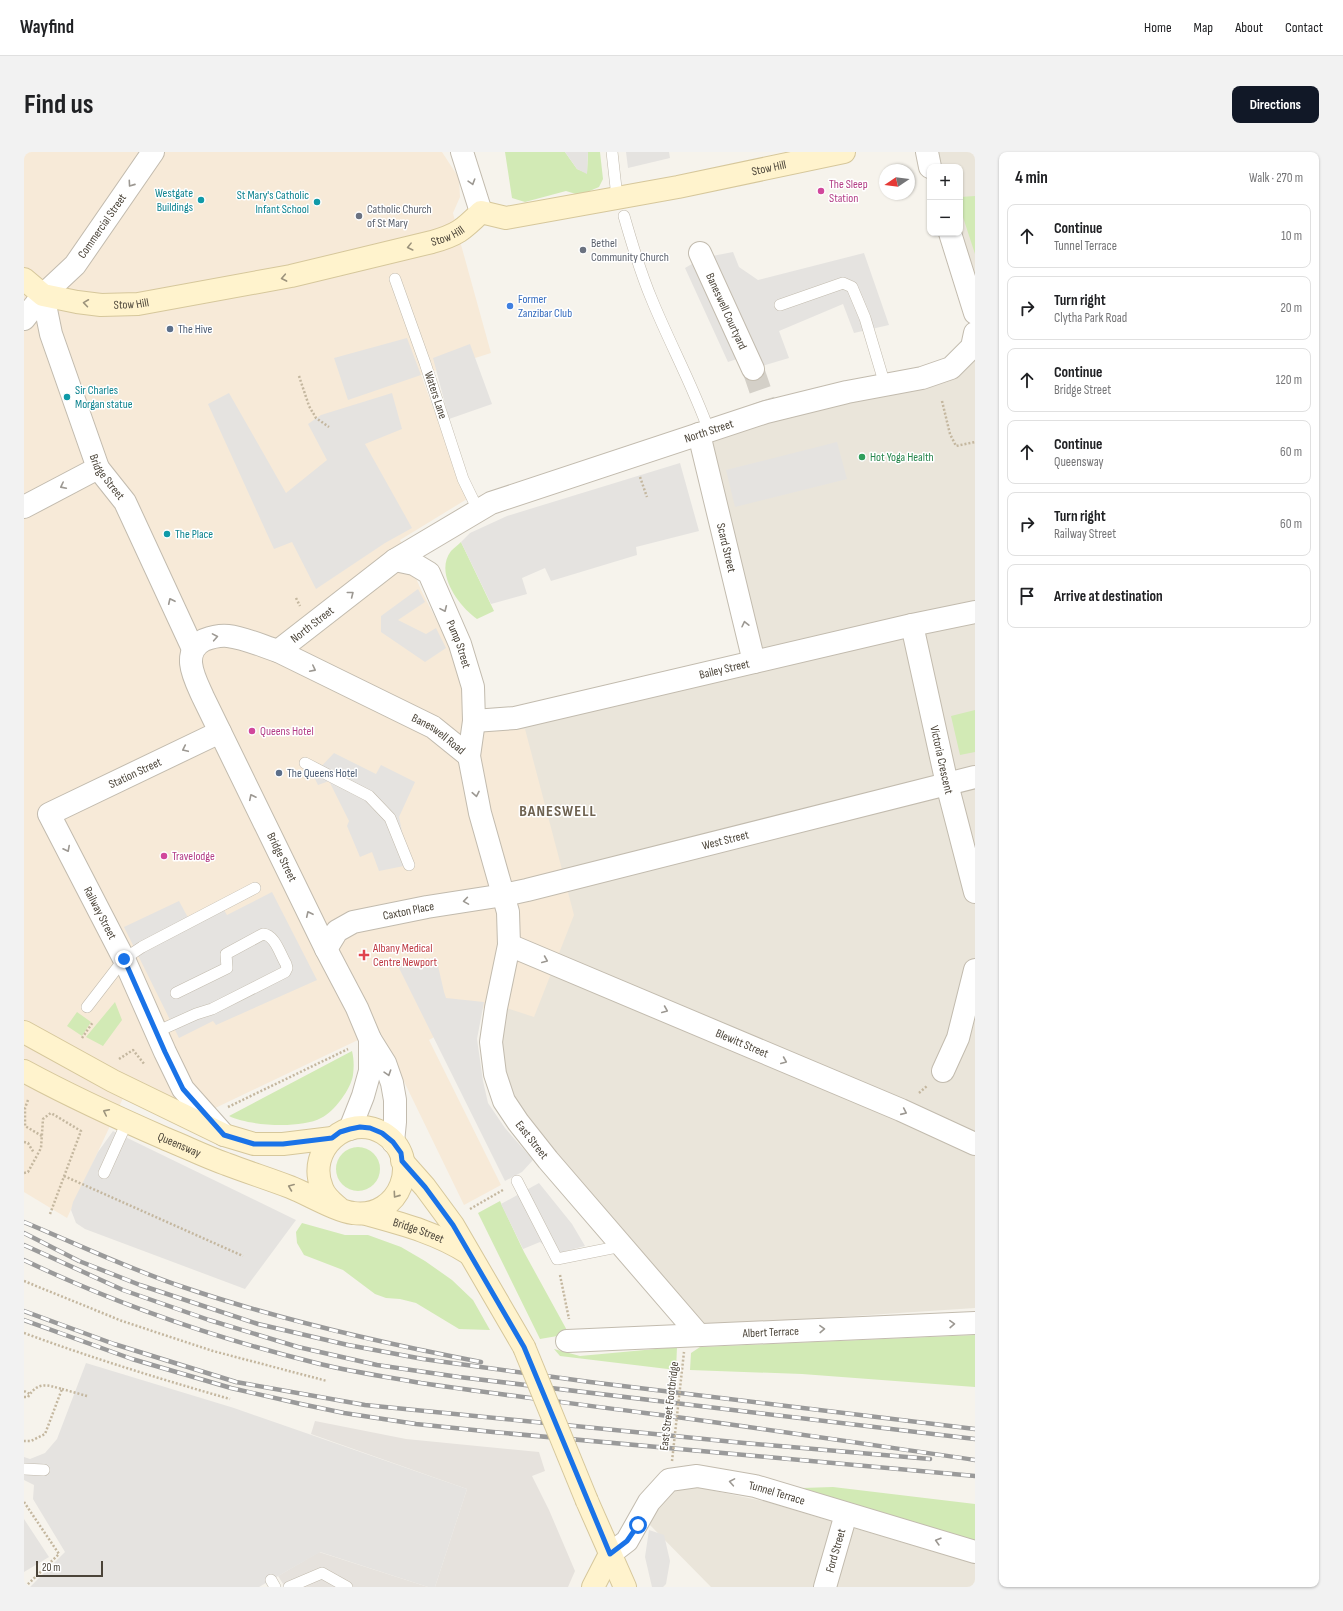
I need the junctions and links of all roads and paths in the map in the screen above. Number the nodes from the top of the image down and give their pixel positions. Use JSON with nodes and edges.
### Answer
{"nodes":[{"id":1,"x":153,"y":152,"type":"edge"},
{"id":2,"x":462,"y":152,"type":"edge"},
{"id":3,"x":612,"y":152,"type":"edge"},
{"id":4,"x":844,"y":152,"type":"edge"},
{"id":5,"x":927,"y":152,"type":"edge"},
{"id":6,"x":929,"y":164,"type":"edge"},
{"id":7,"x":621,"y":206,"type":"junction"},
{"id":8,"x":481,"y":212,"type":"junction"},
{"id":9,"x":951,"y":236,"type":"edge"},
{"id":10,"x":700,"y":253,"type":"dead end"},
{"id":11,"x":24,"y":279,"type":"edge"},
{"id":12,"x":395,"y":279,"type":"dead end"},
{"id":13,"x":44,"y":295,"type":"junction"},
{"id":14,"x":780,"y":305,"type":"dead end"},
{"id":15,"x":975,"y":313,"type":"edge"},
{"id":16,"x":24,"y":319,"type":"edge"},
{"id":17,"x":974,"y":343,"type":"edge"},
{"id":18,"x":753,"y":368,"type":"tunnel mouth"},
{"id":19,"x":299,"y":376,"type":"dead end"},
{"id":20,"x":885,"y":385,"type":"junction"},
{"id":21,"x":942,"y":401,"type":"dead end"},
{"id":22,"x":329,"y":427,"type":"dead end"},
{"id":23,"x":704,"y":432,"type":"junction"},
{"id":24,"x":975,"y":442,"type":"edge"},
{"id":25,"x":98,"y":468,"type":"junction"},
{"id":26,"x":24,"y":507,"type":"edge"},
{"id":27,"x":478,"y":510,"type":"junction"},
{"id":28,"x":444,"y":531,"type":"junction"},
{"id":29,"x":395,"y":560,"type":"junction"},
{"id":30,"x":428,"y":573,"type":"junction"},
{"id":31,"x":296,"y":598,"type":"dead end"},
{"id":32,"x":300,"y":608,"type":"dead end"},
{"id":33,"x":975,"y":612,"type":"edge"},
{"id":34,"x":912,"y":626,"type":"junction"},
{"id":35,"x":193,"y":649,"type":"junction"},
{"id":36,"x":278,"y":651,"type":"junction"},
{"id":37,"x":754,"y":662,"type":"junction"},
{"id":38,"x":474,"y":721,"type":"junction"},
{"id":39,"x":220,"y":732,"type":"junction"},
{"id":40,"x":469,"y":756,"type":"junction"},
{"id":41,"x":305,"y":763,"type":"dead end"},
{"id":42,"x":975,"y":777,"type":"edge"},
{"id":43,"x":947,"y":784,"type":"junction"},
{"id":44,"x":49,"y":814,"type":"joint"},
{"id":45,"x":409,"y":865,"type":"dead end"},
{"id":46,"x":255,"y":888,"type":"dead end"},
{"id":47,"x":975,"y":892,"type":"edge"},
{"id":48,"x":504,"y":896,"type":"junction"},
{"id":49,"x":509,"y":945,"type":"junction"},
{"id":50,"x":326,"y":949,"type":"junction"},
{"id":51,"x":124,"y":959,"type":"junction"},
{"id":52,"x":975,"y":970,"type":"edge"},
{"id":53,"x":176,"y":993,"type":"dead end"},
{"id":54,"x":86,"y":1007,"type":"dead end"},
{"id":55,"x":24,"y":1016,"type":"edge"},
{"id":56,"x":24,"y":1032,"type":"edge"},
{"id":57,"x":156,"y":1032,"type":"junction"},
{"id":58,"x":362,"y":1042,"type":"junction"},
{"id":59,"x":24,"y":1071,"type":"edge"},
{"id":60,"x":943,"y":1071,"type":"joint"},
{"id":61,"x":24,"y":1098,"type":"edge"},
{"id":62,"x":28,"y":1100,"type":"junction"},
{"id":63,"x":34,"y":1104,"type":"dead end"},
{"id":64,"x":168,"y":1108,"type":"junction"},
{"id":65,"x":46,"y":1110,"type":"dead end"},
{"id":66,"x":55,"y":1110,"type":"dead end"},
{"id":67,"x":900,"y":1110,"type":"junction"},
{"id":68,"x":52,"y":1113,"type":"junction"},
{"id":69,"x":208,"y":1117,"type":"junction"},
{"id":70,"x":127,"y":1122,"type":"junction"},
{"id":71,"x":341,"y":1134,"type":"junction"},
{"id":72,"x":224,"y":1135,"type":"junction"},
{"id":73,"x":42,"y":1136,"type":"junction"},
{"id":74,"x":24,"y":1142,"type":"edge"},
{"id":75,"x":393,"y":1142,"type":"junction"},
{"id":76,"x":975,"y":1144,"type":"edge"},
{"id":77,"x":34,"y":1153,"type":"dead end"},
{"id":78,"x":402,"y":1161,"type":"junction"},
{"id":79,"x":24,"y":1173,"type":"edge"},
{"id":80,"x":104,"y":1173,"type":"dead end"},
{"id":81,"x":64,"y":1176,"type":"junction"},
{"id":82,"x":517,"y":1181,"type":"dead end"},
{"id":83,"x":501,"y":1191,"type":"dead end"},
{"id":84,"x":340,"y":1208,"type":"junction"},
{"id":85,"x":470,"y":1209,"type":"dead end"},
{"id":86,"x":50,"y":1214,"type":"dead end"},
{"id":87,"x":366,"y":1214,"type":"junction"},
{"id":88,"x":622,"y":1246,"type":"junction"},
{"id":89,"x":469,"y":1254,"type":"junction"},
{"id":90,"x":243,"y":1256,"type":"dead end"},
{"id":91,"x":557,"y":1258,"type":"junction"},
{"id":92,"x":24,"y":1281,"type":"edge"},
{"id":93,"x":975,"y":1323,"type":"edge"},
{"id":94,"x":24,"y":1333,"type":"edge"},
{"id":95,"x":699,"y":1335,"type":"junction"},
{"id":96,"x":570,"y":1341,"type":"joint"},
{"id":97,"x":684,"y":1352,"type":"dead end"},
{"id":98,"x":327,"y":1381,"type":"dead end"},
{"id":99,"x":62,"y":1389,"type":"junction"},
{"id":100,"x":24,"y":1391,"type":"edge"},
{"id":101,"x":30,"y":1394,"type":"junction"},
{"id":102,"x":87,"y":1396,"type":"dead end"},
{"id":103,"x":24,"y":1397,"type":"edge"},
{"id":104,"x":230,"y":1399,"type":"dead end"},
{"id":105,"x":24,"y":1441,"type":"edge"},
{"id":106,"x":672,"y":1461,"type":"dead end"},
{"id":107,"x":24,"y":1469,"type":"edge"},
{"id":108,"x":44,"y":1470,"type":"dead end"},
{"id":109,"x":24,"y":1502,"type":"edge"},
{"id":110,"x":846,"y":1514,"type":"junction"},
{"id":111,"x":975,"y":1552,"type":"edge"},
{"id":112,"x":610,"y":1554,"type":"junction"},
{"id":113,"x":25,"y":1587,"type":"edge"},
{"id":114,"x":289,"y":1587,"type":"edge"},
{"id":115,"x":347,"y":1587,"type":"edge"},
{"id":116,"x":593,"y":1587,"type":"edge"},
{"id":117,"x":625,"y":1587,"type":"edge"},
{"id":118,"x":825,"y":1587,"type":"edge"}],
"edges":[{"from":1,"to":13,"type":"street","name":"Commercial Street","one_way":true},
{"from":2,"to":8,"type":"street","one_way":true},
{"from":3,"to":7,"type":"lane"},
{"from":4,"to":7,"type":"main road","name":"Stow Hill"},
{"from":5,"to":6,"type":"street"},
{"from":7,"to":8,"type":"main road","name":"Stow Hill"},
{"from":7,"to":23,"type":"lane"},
{"from":8,"to":13,"type":"main road","name":"Stow Hill","one_way":true},
{"from":9,"to":15,"type":"street"},
{"from":10,"to":18,"type":"street","name":"Baneswell Courtyard"},
{"from":11,"to":13,"type":"main road"},
{"from":12,"to":27,"type":"lane","name":"Waters Lane"},
{"from":13,"to":16,"type":"street","name":"Commercial Street"},
{"from":13,"to":25,"type":"street","name":"Bridge Street"},
{"from":14,"to":20,"type":"lane"},
{"from":17,"to":20,"type":"street","name":"North Street"},
{"from":19,"to":22,"type":"path"},
{"from":20,"to":23,"type":"street","name":"North Street"},
{"from":21,"to":24,"type":"path"},
{"from":23,"to":27,"type":"street","name":"North Street"},
{"from":37,"to":23,"type":"street","name":"Scard Street","one_way":true},
{"from":25,"to":26,"type":"street","one_way":true},
{"from":35,"to":25,"type":"street","name":"Bridge Street","one_way":true},
{"from":27,"to":28,"type":"street","name":"North Street"},
{"from":28,"to":29,"type":"street","name":"North Street"},
{"from":28,"to":30,"type":"street"},
{"from":29,"to":30,"type":"street"},
{"from":36,"to":29,"type":"street","name":"North Street","one_way":true},
{"from":30,"to":38,"type":"street","name":"Pump Street","one_way":true},
{"from":31,"to":32,"type":"path"},
{"from":33,"to":34,"type":"street","name":"Bailey Street"},
{"from":34,"to":37,"type":"street","name":"Bailey Street"},
{"from":34,"to":43,"type":"street","name":"Victoria Crescent"},
{"from":35,"to":36,"type":"street","one_way":true},
{"from":35,"to":39,"type":"street","name":"Bridge Street"},
{"from":36,"to":40,"type":"street","name":"Baneswell Road","one_way":true},
{"from":37,"to":38,"type":"street","name":"Bailey Street"},
{"from":38,"to":40,"type":"street","name":"Pump Street"},
{"from":39,"to":44,"type":"street","name":"Station Street","one_way":true},
{"from":50,"to":39,"type":"street","name":"Bridge Street","one_way":true},
{"from":40,"to":48,"type":"street","name":"Baneswell Road","one_way":true},
{"from":41,"to":45,"type":"lane"},
{"from":42,"to":43,"type":"street","name":"West Street"},
{"from":43,"to":47,"type":"street","name":"Victoria Crescent"},
{"from":43,"to":48,"type":"street","name":"West Street"},
{"from":44,"to":51,"type":"street","name":"Railway Street","one_way":true},
{"from":46,"to":51,"type":"lane"},
{"from":48,"to":49,"type":"street","name":"East Street"},
{"from":48,"to":50,"type":"street","name":"Caxton Place","one_way":true},
{"from":49,"to":67,"type":"street","name":"Blewitt Street","one_way":true},
{"from":49,"to":88,"type":"street","name":"East Street"},
{"from":50,"to":58,"type":"street","name":"Bridge Street"},
{"from":51,"to":54,"type":"lane"},
{"from":51,"to":57,"type":"street","name":"Railway Street"},
{"from":52,"to":60,"type":"street"},
{"from":53,"to":57,"type":"lane"},
{"from":55,"to":64,"type":"main road"},
{"from":56,"to":64,"type":"main road"},
{"from":57,"to":69,"type":"street","name":"Railway Street"},
{"from":58,"to":69,"type":"path"},
{"from":58,"to":71,"type":"street","name":"Bridge Street"},
{"from":58,"to":75,"type":"street","name":"Bridge Street","one_way":true},
{"from":70,"to":59,"type":"main road","name":"Queensway","one_way":true},
{"from":60,"to":67,"type":"path"},
{"from":61,"to":62,"type":"path"},
{"from":62,"to":63,"type":"path"},
{"from":62,"to":73,"type":"path"},
{"from":64,"to":72,"type":"main road"},
{"from":65,"to":68,"type":"path"},
{"from":66,"to":68,"type":"path"},
{"from":67,"to":76,"type":"street","name":"Blewitt Street","one_way":true},
{"from":68,"to":73,"type":"path"},
{"from":68,"to":81,"type":"path"},
{"from":69,"to":72,"type":"street","name":"Railway Street"},
{"from":70,"to":80,"type":"lane"},
{"from":84,"to":70,"type":"main road","name":"Queensway","one_way":true},
{"from":71,"to":72,"type":"main road"},
{"from":71,"to":75,"type":"main road"},
{"from":71,"to":84,"type":"main road","name":"Queensway"},
{"from":73,"to":79,"type":"path"},
{"from":74,"to":77,"type":"path"},
{"from":75,"to":78,"type":"main road"},
{"from":78,"to":87,"type":"main road","one_way":true},
{"from":78,"to":89,"type":"main road","name":"Bridge Street"},
{"from":81,"to":86,"type":"path"},
{"from":81,"to":90,"type":"path"},
{"from":82,"to":91,"type":"lane"},
{"from":83,"to":85,"type":"path"},
{"from":84,"to":87,"type":"main road","name":"Queensway"},
{"from":87,"to":89,"type":"main road","name":"Bridge Street"},
{"from":88,"to":91,"type":"lane"},
{"from":88,"to":95,"type":"street","name":"East Street"},
{"from":89,"to":112,"type":"main road","name":"Bridge Street","bridge":true},
{"from":91,"to":96,"type":"path"},
{"from":92,"to":98,"type":"path"},
{"from":95,"to":93,"type":"street","name":"Albert Terrace","one_way":true},
{"from":94,"to":104,"type":"path"},
{"from":95,"to":96,"type":"street","name":"Albert Terrace"},
{"from":97,"to":106,"type":"path","name":"East Street Footbridge","bridge":true},
{"from":99,"to":101,"type":"path"},
{"from":99,"to":102,"type":"path"},
{"from":99,"to":105,"type":"path"},
{"from":100,"to":101,"type":"path"},
{"from":101,"to":103,"type":"path"},
{"from":107,"to":108,"type":"lane"},
{"from":109,"to":113,"type":"path"},
{"from":111,"to":110,"type":"street","name":"Tunnel Terrace","one_way":true},
{"from":110,"to":112,"type":"street","name":"Tunnel Terrace","one_way":true},
{"from":110,"to":118,"type":"street","name":"Ford Street"},
{"from":112,"to":116,"type":"main road"},
{"from":112,"to":117,"type":"main road","name":"Bridge Street"},
{"from":114,"to":115,"type":"lane"}]}
